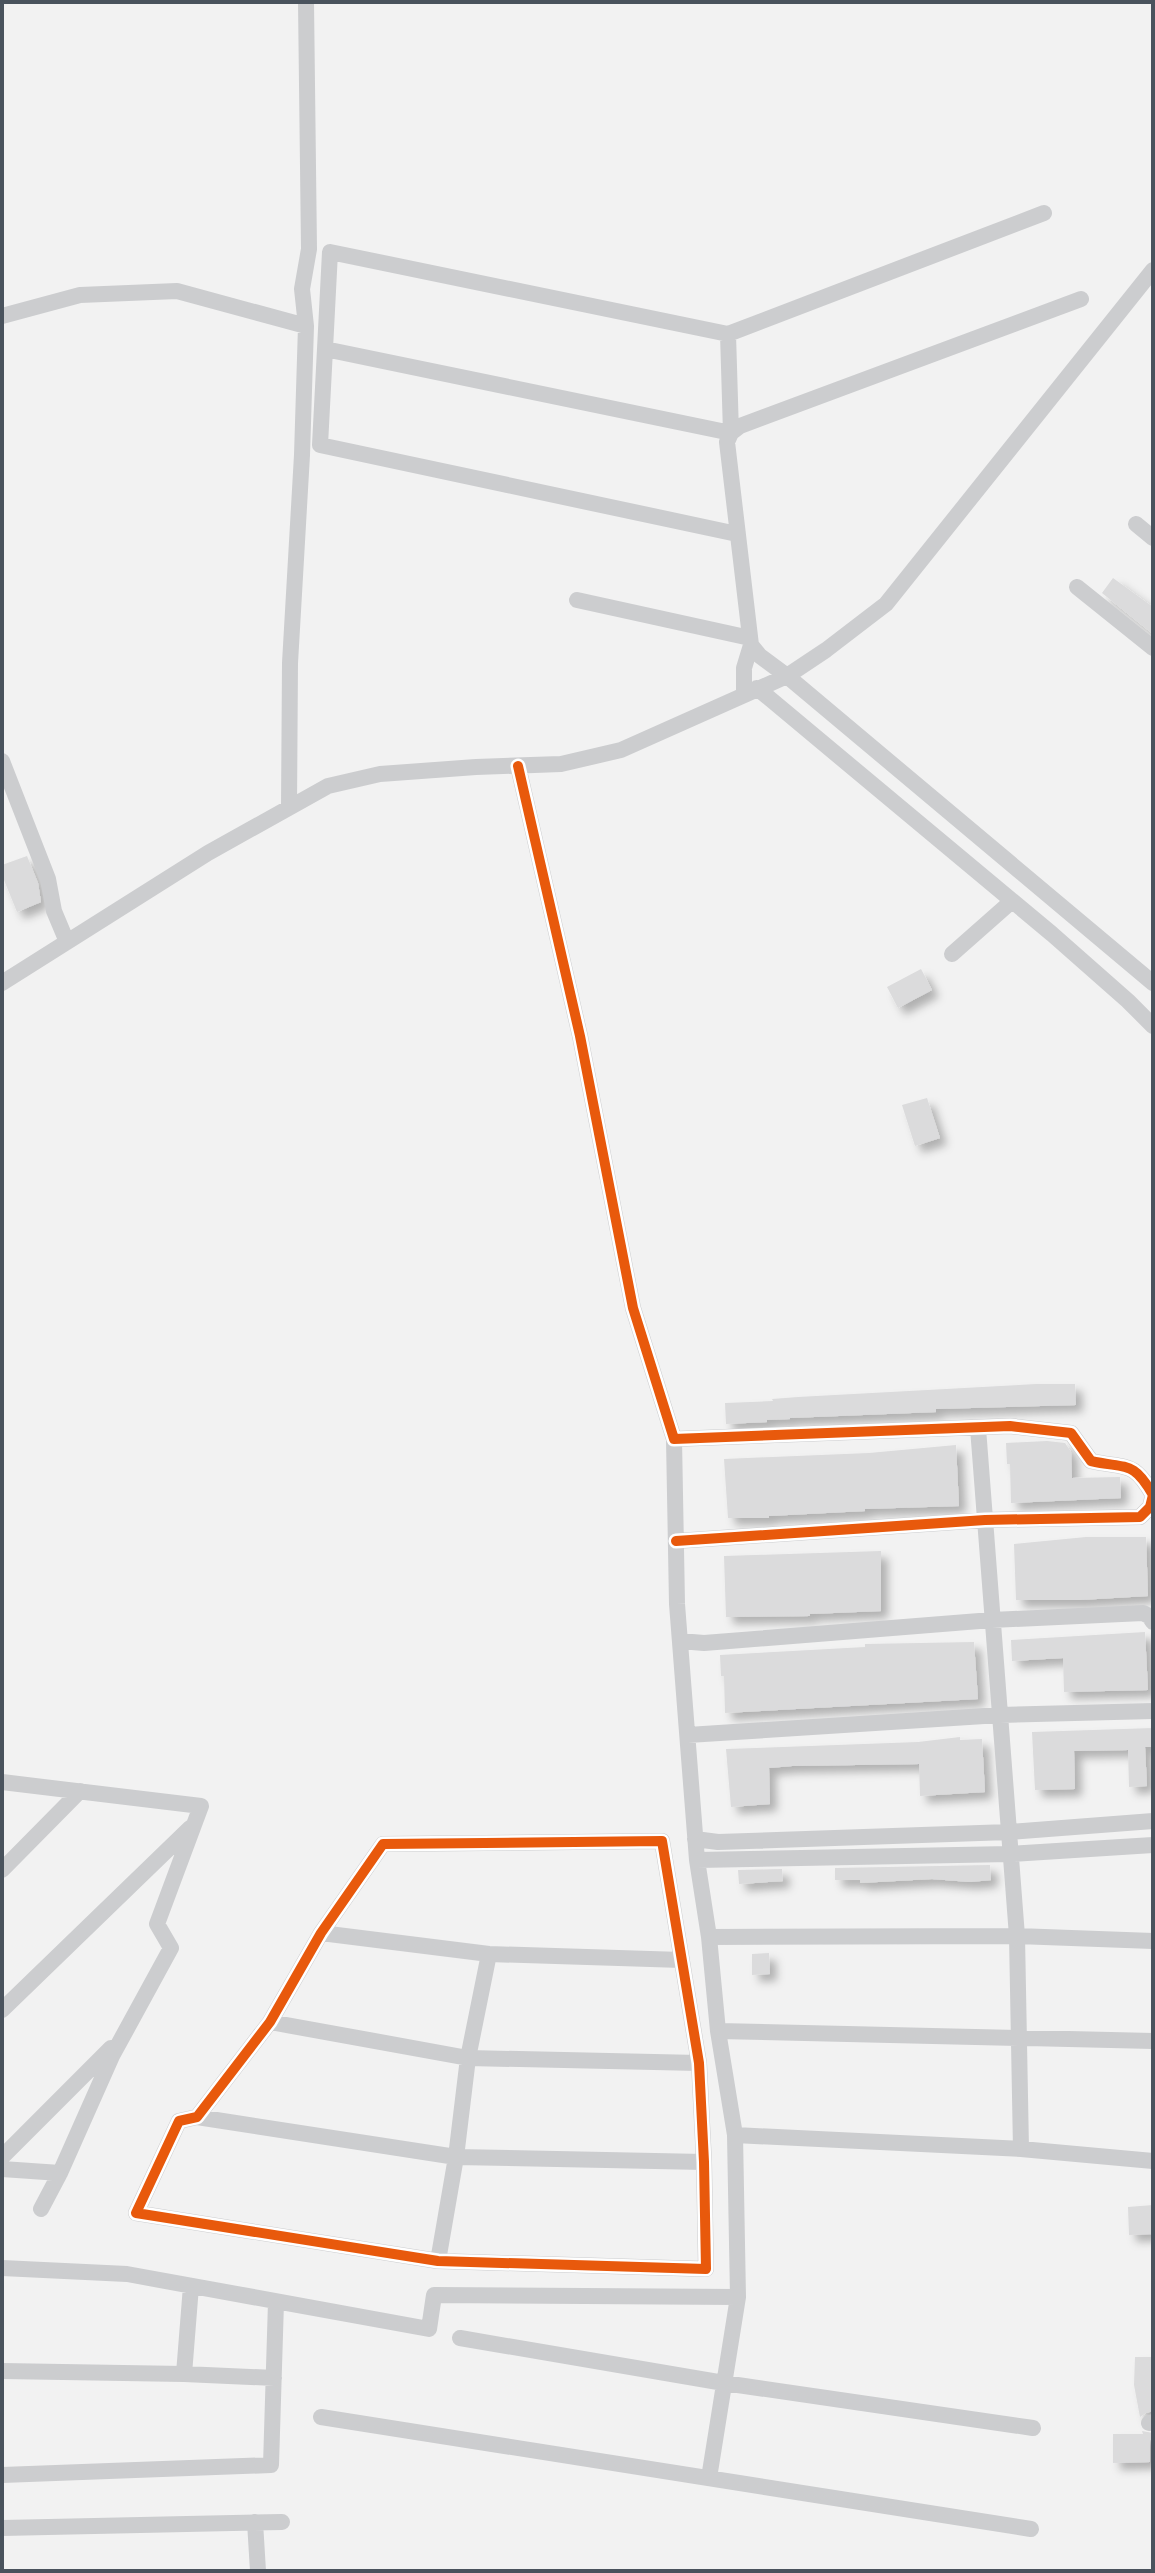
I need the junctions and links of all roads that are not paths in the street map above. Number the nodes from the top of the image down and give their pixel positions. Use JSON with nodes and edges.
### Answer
{"nodes":[{"id":1,"x":306,"y":2,"type":"edge"},
{"id":2,"x":1044,"y":213,"type":"dead end"},
{"id":3,"x":1153,"y":270,"type":"edge"},
{"id":4,"x":1081,"y":299,"type":"dead end"},
{"id":5,"x":2,"y":316,"type":"edge"},
{"id":6,"x":306,"y":326,"type":"junction"},
{"id":7,"x":728,"y":334,"type":"junction"},
{"id":8,"x":325,"y":349,"type":"junction"},
{"id":9,"x":731,"y":433,"type":"junction"},
{"id":10,"x":1136,"y":524,"type":"dead end"},
{"id":11,"x":737,"y":534,"type":"junction"},
{"id":12,"x":1153,"y":538,"type":"edge"},
{"id":13,"x":1077,"y":587,"type":"dead end"},
{"id":14,"x":577,"y":600,"type":"dead end"},
{"id":15,"x":750,"y":642,"type":"junction"},
{"id":16,"x":1153,"y":648,"type":"edge"},
{"id":17,"x":787,"y":676,"type":"junction"},
{"id":18,"x":750,"y":691,"type":"junction"},
{"id":19,"x":2,"y":761,"type":"edge"},
{"id":20,"x":518,"y":766,"type":"junction"},
{"id":21,"x":289,"y":807,"type":"junction"},
{"id":22,"x":1012,"y":901,"type":"junction"},
{"id":23,"x":67,"y":942,"type":"junction"},
{"id":24,"x":952,"y":954,"type":"dead end"},
{"id":25,"x":1152,"y":979,"type":"edge"},
{"id":26,"x":2,"y":983,"type":"edge"},
{"id":27,"x":1128,"y":1001,"type":"junction"},
{"id":28,"x":1153,"y":1026,"type":"edge"},
{"id":29,"x":978,"y":1428,"type":"junction"},
{"id":30,"x":674,"y":1439,"type":"junction"},
{"id":31,"x":985,"y":1520,"type":"junction"},
{"id":32,"x":676,"y":1541,"type":"junction"},
{"id":33,"x":992,"y":1620,"type":"junction"},
{"id":34,"x":1153,"y":1622,"type":"edge"},
{"id":35,"x":680,"y":1641,"type":"junction"},
{"id":36,"x":1153,"y":1711,"type":"edge"},
{"id":37,"x":1000,"y":1715,"type":"junction"},
{"id":38,"x":688,"y":1735,"type":"junction"},
{"id":39,"x":2,"y":1782,"type":"edge"},
{"id":40,"x":80,"y":1791,"type":"junction"},
{"id":41,"x":1153,"y":1821,"type":"edge"},
{"id":42,"x":194,"y":1824,"type":"junction"},
{"id":43,"x":1009,"y":1832,"type":"junction"},
{"id":44,"x":860,"y":1837,"type":"junction"},
{"id":45,"x":695,"y":1839,"type":"junction"},
{"id":46,"x":1153,"y":1845,"type":"edge"},
{"id":47,"x":1010,"y":1854,"type":"junction"},
{"id":48,"x":859,"y":1857,"type":"junction"},
{"id":49,"x":697,"y":1860,"type":"junction"},
{"id":50,"x":2,"y":1870,"type":"edge"},
{"id":51,"x":321,"y":1933,"type":"junction"},
{"id":52,"x":678,"y":1933,"type":"junction"},
{"id":53,"x":709,"y":1935,"type":"junction"},
{"id":54,"x":1017,"y":1936,"type":"junction"},
{"id":55,"x":1153,"y":1941,"type":"edge"},
{"id":56,"x":489,"y":1954,"type":"junction"},
{"id":57,"x":683,"y":1964,"type":"junction"},
{"id":58,"x":712,"y":1968,"type":"junction"},
{"id":59,"x":2,"y":2010,"type":"edge"},
{"id":60,"x":270,"y":2022,"type":"junction"},
{"id":61,"x":718,"y":2031,"type":"junction"},
{"id":62,"x":123,"y":2036,"type":"junction"},
{"id":63,"x":1020,"y":2039,"type":"junction"},
{"id":64,"x":1153,"y":2041,"type":"edge"},
{"id":65,"x":468,"y":2058,"type":"junction"},
{"id":66,"x":699,"y":2063,"type":"junction"},
{"id":67,"x":197,"y":2117,"type":"junction"},
{"id":68,"x":735,"y":2135,"type":"junction"},
{"id":69,"x":1021,"y":2149,"type":"junction"},
{"id":70,"x":2,"y":2157,"type":"edge"},
{"id":71,"x":456,"y":2157,"type":"junction"},
{"id":72,"x":1153,"y":2161,"type":"edge"},
{"id":73,"x":704,"y":2162,"type":"junction"},
{"id":74,"x":2,"y":2169,"type":"edge"},
{"id":75,"x":60,"y":2173,"type":"junction"},
{"id":76,"x":41,"y":2209,"type":"dead end"},
{"id":77,"x":438,"y":2261,"type":"junction"},
{"id":78,"x":2,"y":2268,"type":"edge"},
{"id":79,"x":191,"y":2286,"type":"junction"},
{"id":80,"x":738,"y":2297,"type":"junction"},
{"id":81,"x":276,"y":2302,"type":"junction"},
{"id":82,"x":460,"y":2338,"type":"dead end"},
{"id":83,"x":2,"y":2371,"type":"edge"},
{"id":84,"x":184,"y":2374,"type":"junction"},
{"id":85,"x":274,"y":2378,"type":"junction"},
{"id":86,"x":724,"y":2383,"type":"junction"},
{"id":87,"x":321,"y":2417,"type":"dead end"},
{"id":88,"x":1033,"y":2428,"type":"dead end"},
{"id":89,"x":2,"y":2475,"type":"edge"},
{"id":90,"x":709,"y":2478,"type":"junction"},
{"id":91,"x":255,"y":2522,"type":"junction"},
{"id":92,"x":282,"y":2522,"type":"dead end"},
{"id":93,"x":2,"y":2528,"type":"edge"},
{"id":94,"x":1031,"y":2529,"type":"dead end"},
{"id":95,"x":258,"y":2571,"type":"edge"}],
"edges":[{"from":1,"to":6,"type":"street"},
{"from":2,"to":7,"type":"street"},
{"from":3,"to":17,"type":"street"},
{"from":4,"to":9,"type":"street"},
{"from":5,"to":6,"type":"street"},
{"from":6,"to":21,"type":"street"},
{"from":7,"to":8,"type":"street"},
{"from":7,"to":9,"type":"street"},
{"from":8,"to":9,"type":"street"},
{"from":8,"to":11,"type":"street"},
{"from":9,"to":11,"type":"street"},
{"from":10,"to":12,"type":"street"},
{"from":11,"to":15,"type":"street"},
{"from":13,"to":16,"type":"street"},
{"from":14,"to":15,"type":"street"},
{"from":15,"to":17,"type":"street"},
{"from":15,"to":18,"type":"street"},
{"from":17,"to":18,"type":"street"},
{"from":17,"to":25,"type":"street"},
{"from":18,"to":20,"type":"street"},
{"from":18,"to":22,"type":"street"},
{"from":19,"to":23,"type":"street"},
{"from":20,"to":21,"type":"street"},
{"from":20,"to":30,"type":"street"},
{"from":21,"to":23,"type":"street"},
{"from":22,"to":24,"type":"street"},
{"from":22,"to":27,"type":"street"},
{"from":23,"to":26,"type":"street"},
{"from":25,"to":27,"type":"street"},
{"from":27,"to":28,"type":"street"},
{"from":29,"to":30,"type":"street"},
{"from":29,"to":31,"type":"street"},
{"from":29,"to":31,"type":"street"},
{"from":30,"to":32,"type":"street"},
{"from":31,"to":32,"type":"street"},
{"from":31,"to":33,"type":"street"},
{"from":32,"to":35,"type":"street"},
{"from":33,"to":34,"type":"street"},
{"from":33,"to":35,"type":"street"},
{"from":33,"to":37,"type":"street"},
{"from":35,"to":38,"type":"street"},
{"from":36,"to":37,"type":"street"},
{"from":37,"to":38,"type":"street"},
{"from":37,"to":43,"type":"street"},
{"from":38,"to":45,"type":"street"},
{"from":39,"to":40,"type":"street"},
{"from":40,"to":42,"type":"street"},
{"from":40,"to":50,"type":"street"},
{"from":41,"to":43,"type":"street"},
{"from":42,"to":59,"type":"street"},
{"from":42,"to":62,"type":"street"},
{"from":43,"to":44,"type":"street"},
{"from":43,"to":47,"type":"street"},
{"from":44,"to":45,"type":"street"},
{"from":44,"to":48,"type":"street"},
{"from":45,"to":49,"type":"street"},
{"from":46,"to":47,"type":"street"},
{"from":47,"to":48,"type":"street"},
{"from":47,"to":54,"type":"street"},
{"from":48,"to":49,"type":"street"},
{"from":49,"to":53,"type":"street"},
{"from":51,"to":52,"type":"street"},
{"from":51,"to":56,"type":"street"},
{"from":51,"to":60,"type":"street"},
{"from":52,"to":53,"type":"street"},
{"from":52,"to":57,"type":"street"},
{"from":53,"to":54,"type":"street"},
{"from":53,"to":58,"type":"street"},
{"from":54,"to":55,"type":"street"},
{"from":54,"to":63,"type":"street"},
{"from":56,"to":57,"type":"street"},
{"from":56,"to":65,"type":"street"},
{"from":57,"to":58,"type":"street"},
{"from":57,"to":66,"type":"street"},
{"from":58,"to":61,"type":"street"},
{"from":60,"to":65,"type":"street"},
{"from":60,"to":67,"type":"street"},
{"from":61,"to":63,"type":"street"},
{"from":61,"to":68,"type":"street"},
{"from":62,"to":70,"type":"street"},
{"from":62,"to":75,"type":"street"},
{"from":63,"to":64,"type":"street"},
{"from":63,"to":69,"type":"street"},
{"from":65,"to":66,"type":"street"},
{"from":65,"to":71,"type":"street"},
{"from":66,"to":73,"type":"street"},
{"from":67,"to":71,"type":"street"},
{"from":67,"to":77,"type":"street"},
{"from":68,"to":69,"type":"street"},
{"from":68,"to":80,"type":"street"},
{"from":69,"to":72,"type":"street"},
{"from":71,"to":73,"type":"street"},
{"from":71,"to":77,"type":"street"},
{"from":73,"to":77,"type":"street"},
{"from":74,"to":75,"type":"street"},
{"from":75,"to":76,"type":"street"},
{"from":78,"to":79,"type":"street"},
{"from":79,"to":81,"type":"street"},
{"from":79,"to":84,"type":"street"},
{"from":80,"to":81,"type":"street"},
{"from":80,"to":86,"type":"street"},
{"from":81,"to":85,"type":"street"},
{"from":82,"to":86,"type":"street"},
{"from":83,"to":84,"type":"street"},
{"from":84,"to":85,"type":"street"},
{"from":85,"to":89,"type":"street"},
{"from":86,"to":88,"type":"street"},
{"from":86,"to":90,"type":"street"},
{"from":87,"to":90,"type":"street"},
{"from":90,"to":94,"type":"street"},
{"from":91,"to":92,"type":"street"},
{"from":91,"to":93,"type":"street"},
{"from":91,"to":95,"type":"street"}]}
